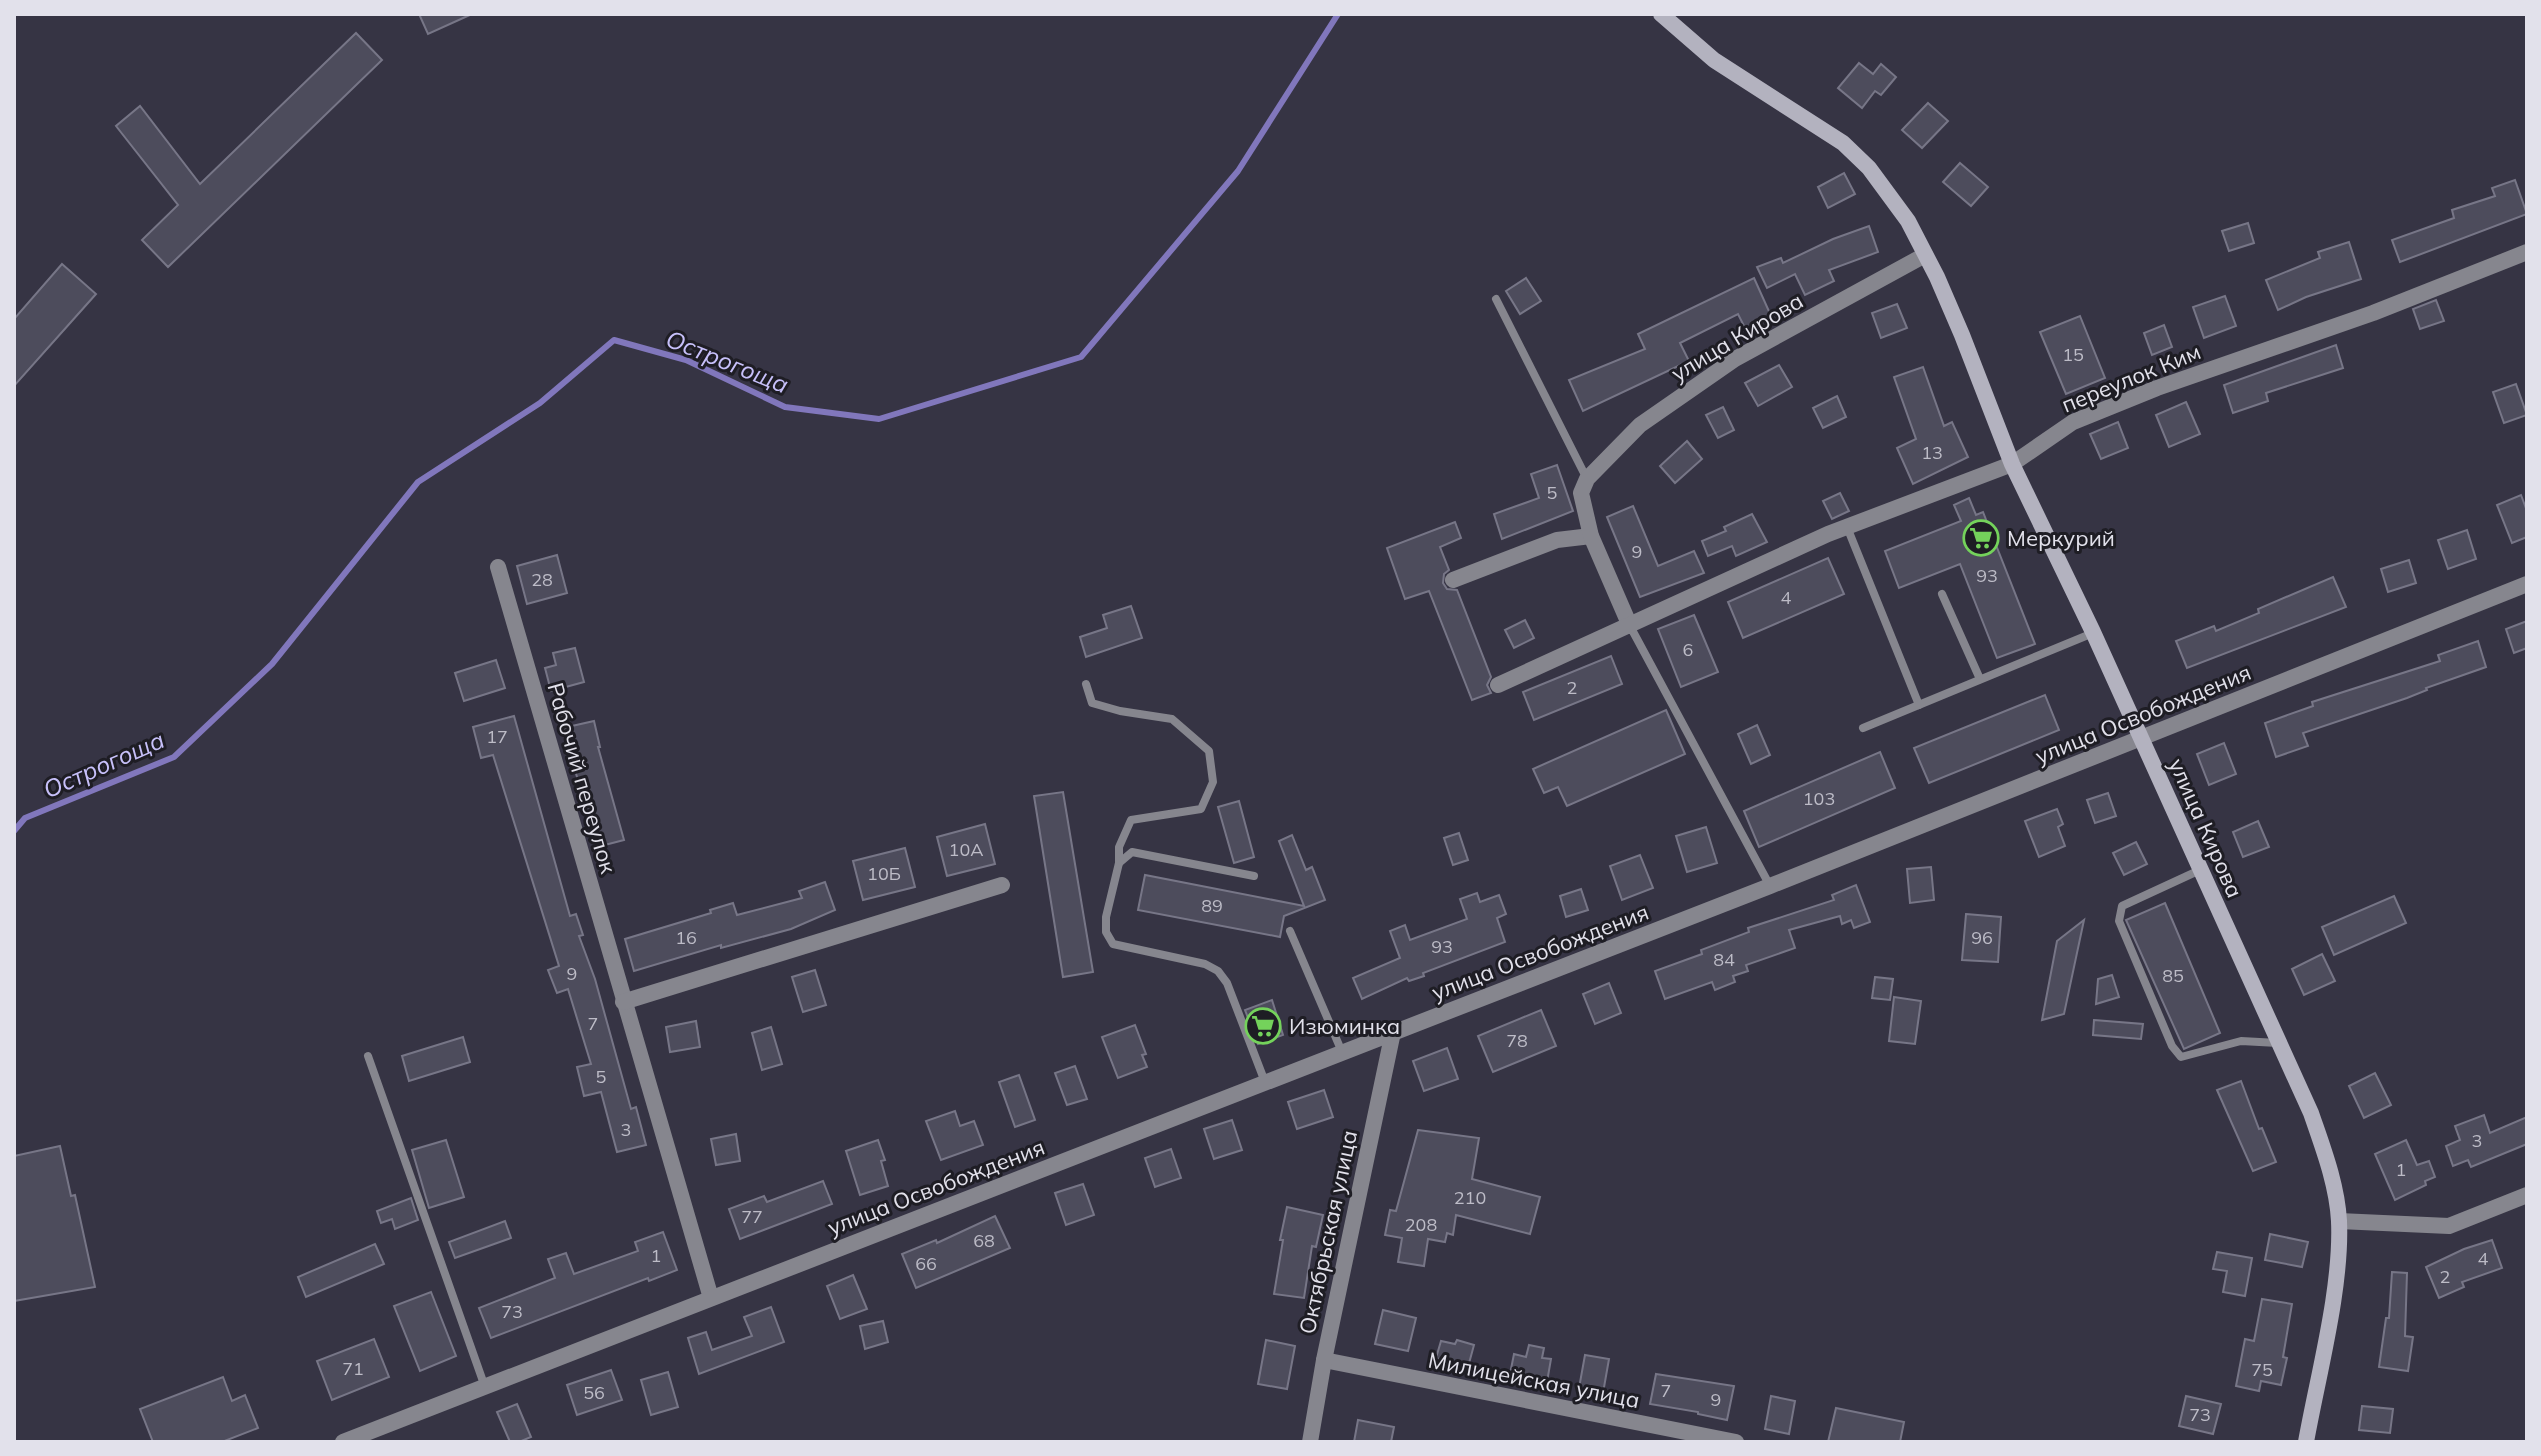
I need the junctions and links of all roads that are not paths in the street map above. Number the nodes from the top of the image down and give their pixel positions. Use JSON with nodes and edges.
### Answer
{"nodes":[{"id":1,"x":1661,"y":14,"type":"edge"},
{"id":2,"x":2527,"y":252,"type":"edge"},
{"id":3,"x":1925,"y":255,"type":"junction"},
{"id":4,"x":1496,"y":299,"type":"dead end"},
{"id":5,"x":2012,"y":464,"type":"junction"},
{"id":6,"x":1587,"y":479,"type":"junction"},
{"id":7,"x":1847,"y":526,"type":"junction"},
{"id":8,"x":1591,"y":536,"type":"junction"},
{"id":9,"x":498,"y":567,"type":"dead end"},
{"id":10,"x":1453,"y":580,"type":"dead end"},
{"id":11,"x":2527,"y":584,"type":"edge"},
{"id":12,"x":1942,"y":594,"type":"dead end"},
{"id":13,"x":1630,"y":626,"type":"junction"},
{"id":14,"x":2093,"y":632,"type":"junction"},
{"id":15,"x":1980,"y":679,"type":"junction"},
{"id":16,"x":1086,"y":684,"type":"dead end"},
{"id":17,"x":1498,"y":685,"type":"dead end"},
{"id":18,"x":1919,"y":705,"type":"junction"},
{"id":19,"x":1863,"y":728,"type":"dead end"},
{"id":20,"x":2141,"y":739,"type":"junction"},
{"id":21,"x":1119,"y":863,"type":"junction"},
{"id":22,"x":2200,"y":870,"type":"junction"},
{"id":23,"x":1254,"y":876,"type":"dead end"},
{"id":24,"x":1002,"y":885,"type":"dead end"},
{"id":25,"x":1770,"y":886,"type":"junction"},
{"id":26,"x":1290,"y":931,"type":"dead end"},
{"id":27,"x":623,"y":1002,"type":"junction"},
{"id":28,"x":1393,"y":1032,"type":"junction"},
{"id":29,"x":2279,"y":1043,"type":"junction"},
{"id":30,"x":1342,"y":1052,"type":"junction"},
{"id":31,"x":368,"y":1056,"type":"dead end"},
{"id":32,"x":1265,"y":1082,"type":"junction"},
{"id":33,"x":2527,"y":1195,"type":"edge"},
{"id":34,"x":2339,"y":1221,"type":"junction"},
{"id":35,"x":711,"y":1298,"type":"junction"},
{"id":36,"x":1324,"y":1360,"type":"junction"},
{"id":37,"x":485,"y":1387,"type":"junction"},
{"id":38,"x":343,"y":1442,"type":"edge"},
{"id":39,"x":1310,"y":1442,"type":"edge"},
{"id":40,"x":1736,"y":1442,"type":"edge"},
{"id":41,"x":2306,"y":1442,"type":"edge"}],
"edges":[{"from":1,"to":3,"type":"main road","name":"улица Кирова"},
{"from":2,"to":5,"type":"street","name":"переулок Ким"},
{"from":3,"to":5,"type":"main road","name":"улица Кирова"},
{"from":3,"to":6,"type":"street","name":"улица Кирова"},
{"from":4,"to":6,"type":"lane"},
{"from":5,"to":7,"type":"street","name":"переулок Ким"},
{"from":5,"to":14,"type":"main road","name":"улица Кирова"},
{"from":6,"to":8,"type":"street"},
{"from":7,"to":13,"type":"street","name":"переулок Ким"},
{"from":7,"to":18,"type":"lane"},
{"from":8,"to":10,"type":"street"},
{"from":8,"to":13,"type":"street"},
{"from":9,"to":27,"type":"street","name":"Рабочий переулок"},
{"from":11,"to":20,"type":"street","name":"улица Освобождения"},
{"from":12,"to":15,"type":"lane"},
{"from":13,"to":17,"type":"street","name":"переулок Ким"},
{"from":13,"to":25,"type":"lane"},
{"from":14,"to":15,"type":"lane"},
{"from":14,"to":20,"type":"main road","name":"улица Кирова"},
{"from":15,"to":18,"type":"lane"},
{"from":16,"to":21,"type":"lane"},
{"from":18,"to":19,"type":"lane"},
{"from":20,"to":22,"type":"main road","name":"улица Кирова"},
{"from":20,"to":25,"type":"street","name":"улица Освобождения"},
{"from":21,"to":23,"type":"lane"},
{"from":21,"to":32,"type":"lane"},
{"from":22,"to":29,"type":"main road","name":"улица Кирова"},
{"from":22,"to":29,"type":"lane"},
{"from":24,"to":27,"type":"street"},
{"from":25,"to":28,"type":"street","name":"улица Освобождения"},
{"from":26,"to":30,"type":"lane"},
{"from":27,"to":35,"type":"street","name":"Рабочий переулок"},
{"from":28,"to":30,"type":"street","name":"улица Освобождения"},
{"from":28,"to":36,"type":"street","name":"Октябрьская улица"},
{"from":29,"to":34,"type":"main road","name":"улица Кирова"},
{"from":30,"to":32,"type":"street","name":"улица Освобождения"},
{"from":31,"to":37,"type":"lane"},
{"from":32,"to":35,"type":"street","name":"улица Освобождения"},
{"from":33,"to":34,"type":"street"},
{"from":34,"to":41,"type":"main road","name":"улица Кирова"},
{"from":35,"to":37,"type":"street","name":"улица Освобождения"},
{"from":36,"to":39,"type":"street","name":"Октябрьская улица"},
{"from":36,"to":40,"type":"street","name":"Милицейская улица"},
{"from":37,"to":38,"type":"street","name":"улица Освобождения"}]}
